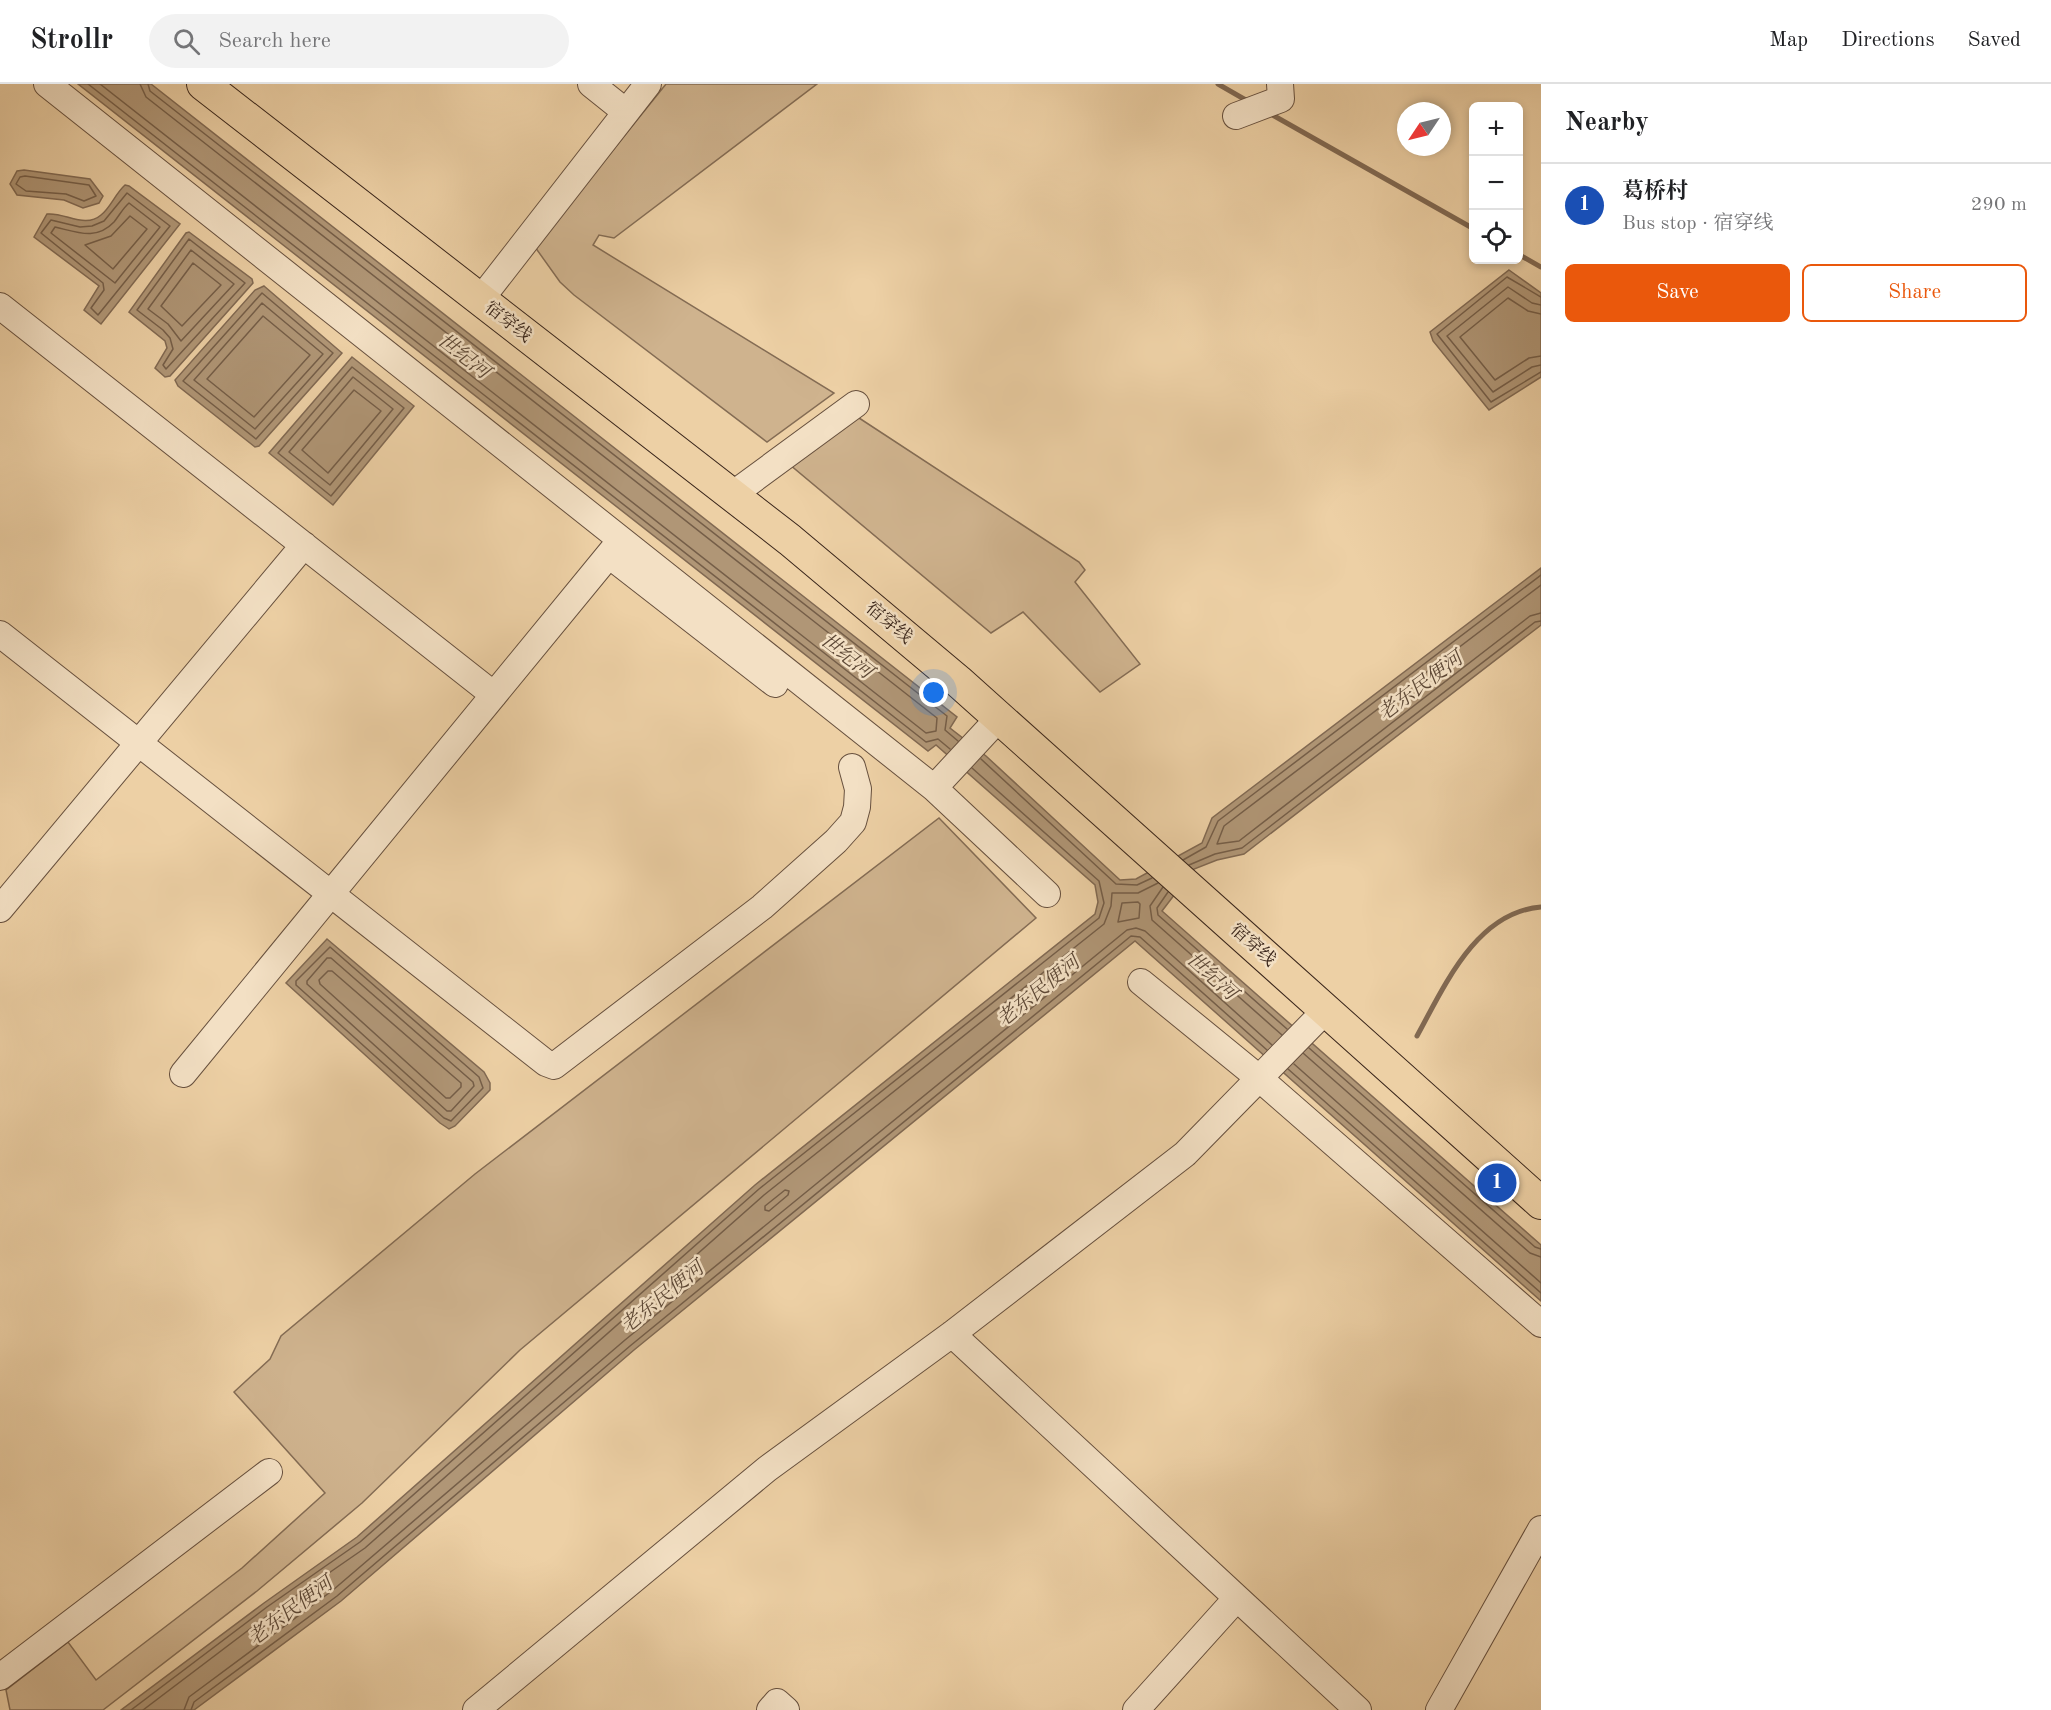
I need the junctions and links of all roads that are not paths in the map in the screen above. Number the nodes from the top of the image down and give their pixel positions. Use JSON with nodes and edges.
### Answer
{"nodes":[{"id":1,"x":47,"y":84,"type":"edge"},
{"id":2,"x":203,"y":84,"type":"edge"},
{"id":3,"x":648,"y":84,"type":"edge"},
{"id":4,"x":594,"y":85,"type":"edge"},
{"id":5,"x":626,"y":112,"type":"junction"},
{"id":6,"x":480,"y":300,"type":"junction"},
{"id":7,"x":0,"y":306,"type":"edge"},
{"id":8,"x":856,"y":404,"type":"dead end"},
{"id":9,"x":732,"y":495,"type":"junction"},
{"id":10,"x":304,"y":545,"type":"junction"},
{"id":11,"x":615,"y":548,"type":"junction"},
{"id":12,"x":0,"y":634,"type":"edge"},
{"id":13,"x":494,"y":695,"type":"junction"},
{"id":14,"x":992,"y":725,"type":"junction"},
{"id":15,"x":834,"y":730,"type":"dead end"},
{"id":16,"x":140,"y":743,"type":"junction"},
{"id":17,"x":852,"y":767,"type":"dead end"},
{"id":18,"x":940,"y":782,"type":"junction"},
{"id":19,"x":330,"y":893,"type":"junction"},
{"id":20,"x":1047,"y":894,"type":"dead end"},
{"id":21,"x":0,"y":909,"type":"edge"},
{"id":22,"x":1141,"y":982,"type":"dead end"},
{"id":23,"x":1324,"y":1023,"type":"junction"},
{"id":24,"x":183,"y":1074,"type":"dead end"},
{"id":25,"x":1270,"y":1080,"type":"junction"},
{"id":26,"x":1541,"y":1203,"type":"edge"},
{"id":27,"x":1541,"y":1323,"type":"edge"},
{"id":28,"x":956,"y":1338,"type":"junction"},
{"id":29,"x":269,"y":1472,"type":"dead end"},
{"id":30,"x":1541,"y":1529,"type":"edge"},
{"id":31,"x":1236,"y":1599,"type":"junction"},
{"id":32,"x":0,"y":1677,"type":"edge"},
{"id":33,"x":476,"y":1710,"type":"edge"},
{"id":34,"x":494,"y":1710,"type":"edge"},
{"id":35,"x":770,"y":1710,"type":"edge"},
{"id":36,"x":786,"y":1710,"type":"edge"},
{"id":37,"x":1136,"y":1710,"type":"edge"},
{"id":38,"x":1358,"y":1710,"type":"edge"},
{"id":39,"x":1439,"y":1710,"type":"edge"}],
"edges":[{"from":1,"to":11,"type":"street"},
{"from":2,"to":6,"type":"main road","name":"宿穿线"},
{"from":3,"to":5,"type":"street"},
{"from":4,"to":5,"type":"street"},
{"from":5,"to":6,"type":"street"},
{"from":6,"to":9,"type":"main road","name":"宿穿线"},
{"from":7,"to":10,"type":"street"},
{"from":8,"to":9,"type":"street"},
{"from":9,"to":14,"type":"main road","name":"宿穿线"},
{"from":10,"to":13,"type":"street"},
{"from":10,"to":16,"type":"street"},
{"from":11,"to":13,"type":"street"},
{"from":11,"to":15,"type":"street"},
{"from":11,"to":18,"type":"street"},
{"from":12,"to":16,"type":"street"},
{"from":13,"to":19,"type":"street"},
{"from":14,"to":18,"type":"street"},
{"from":14,"to":23,"type":"main road","name":"宿穿线"},
{"from":16,"to":19,"type":"street"},
{"from":16,"to":21,"type":"street"},
{"from":17,"to":19,"type":"street"},
{"from":18,"to":20,"type":"street"},
{"from":19,"to":24,"type":"street"},
{"from":22,"to":25,"type":"street"},
{"from":23,"to":25,"type":"street"},
{"from":23,"to":26,"type":"main road","name":"宿穿线"},
{"from":25,"to":27,"type":"street"},
{"from":25,"to":28,"type":"street"},
{"from":28,"to":31,"type":"street"},
{"from":28,"to":33,"type":"street"},
{"from":28,"to":34,"type":"street"},
{"from":29,"to":32,"type":"street"},
{"from":30,"to":39,"type":"street"},
{"from":31,"to":37,"type":"street"},
{"from":31,"to":38,"type":"street"},
{"from":35,"to":36,"type":"street"}]}
